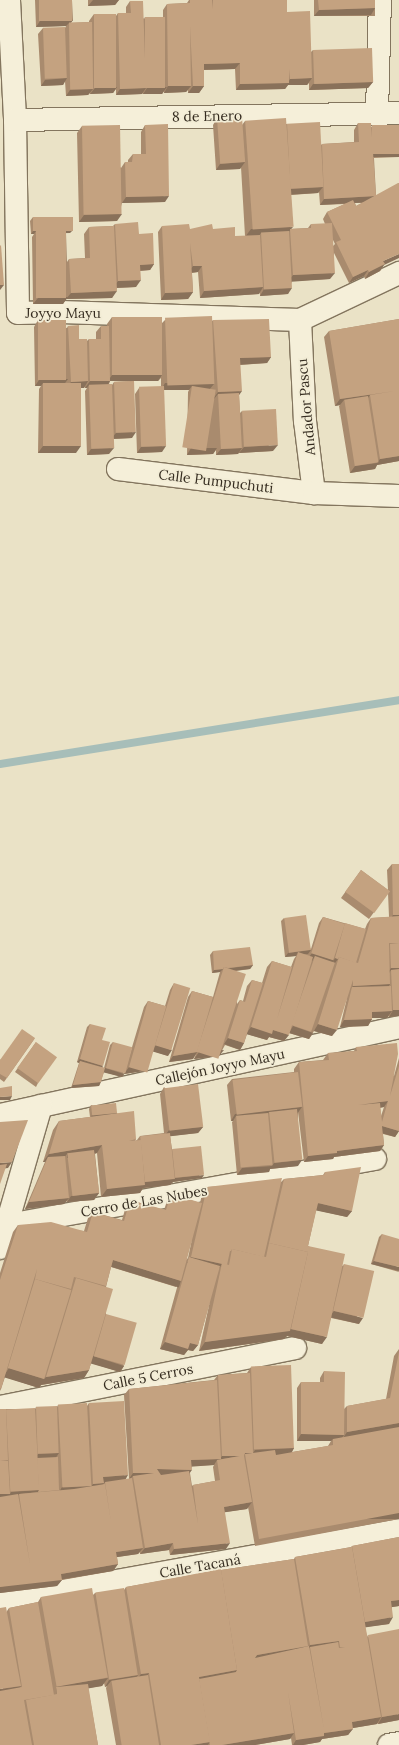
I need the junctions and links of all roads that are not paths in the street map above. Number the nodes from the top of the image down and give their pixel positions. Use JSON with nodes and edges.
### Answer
{"nodes":[{"id":1,"x":9,"y":0,"type":"edge"},
{"id":2,"x":380,"y":0,"type":"edge"},
{"id":3,"x":377,"y":113,"type":"junction"},
{"id":4,"x":399,"y":113,"type":"edge"},
{"id":5,"x":15,"y":120,"type":"junction"},
{"id":6,"x":399,"y":273,"type":"edge"},
{"id":7,"x":300,"y":320,"type":"junction"},
{"id":8,"x":118,"y":469,"type":"dead end"},
{"id":9,"x":314,"y":493,"type":"junction"},
{"id":10,"x":399,"y":496,"type":"edge"},
{"id":11,"x":399,"y":1027,"type":"edge"},
{"id":12,"x":41,"y":1106,"type":"junction"},
{"id":13,"x":0,"y":1115,"type":"edge"},
{"id":14,"x":375,"y":1159,"type":"edge"},
{"id":15,"x":8,"y":1225,"type":"junction"},
{"id":16,"x":0,"y":1248,"type":"edge"},
{"id":17,"x":295,"y":1348,"type":"dead end"},
{"id":18,"x":0,"y":1407,"type":"edge"},
{"id":19,"x":399,"y":1530,"type":"edge"},
{"id":20,"x":0,"y":1602,"type":"edge"},
{"id":21,"x":399,"y":1743,"type":"edge"},
{"id":22,"x":389,"y":1745,"type":"edge"}],
"edges":[{"from":1,"to":5,"type":"street"},
{"from":2,"to":3,"type":"street"},
{"from":3,"to":4,"type":"street","name":"8 de Enero"},
{"from":3,"to":5,"type":"street","name":"8 de Enero"},
{"from":5,"to":7,"type":"street","name":"Joyyo Mayu"},
{"from":6,"to":7,"type":"street"},
{"from":7,"to":9,"type":"street","name":"Andador Pascu"},
{"from":8,"to":9,"type":"street","name":"Calle Pumpuchuti"},
{"from":9,"to":10,"type":"street","name":"Calle Pumpuchuti"},
{"from":11,"to":12,"type":"street","name":"Callejón Joyyo Mayu"},
{"from":12,"to":13,"type":"street"},
{"from":12,"to":15,"type":"street"},
{"from":14,"to":15,"type":"street","name":"Cerro de Las Nubes"},
{"from":15,"to":16,"type":"street"},
{"from":17,"to":18,"type":"street","name":"Calle 5 Cerros"},
{"from":19,"to":20,"type":"street","name":"Calle Tacaná"},
{"from":21,"to":22,"type":"street"}]}
